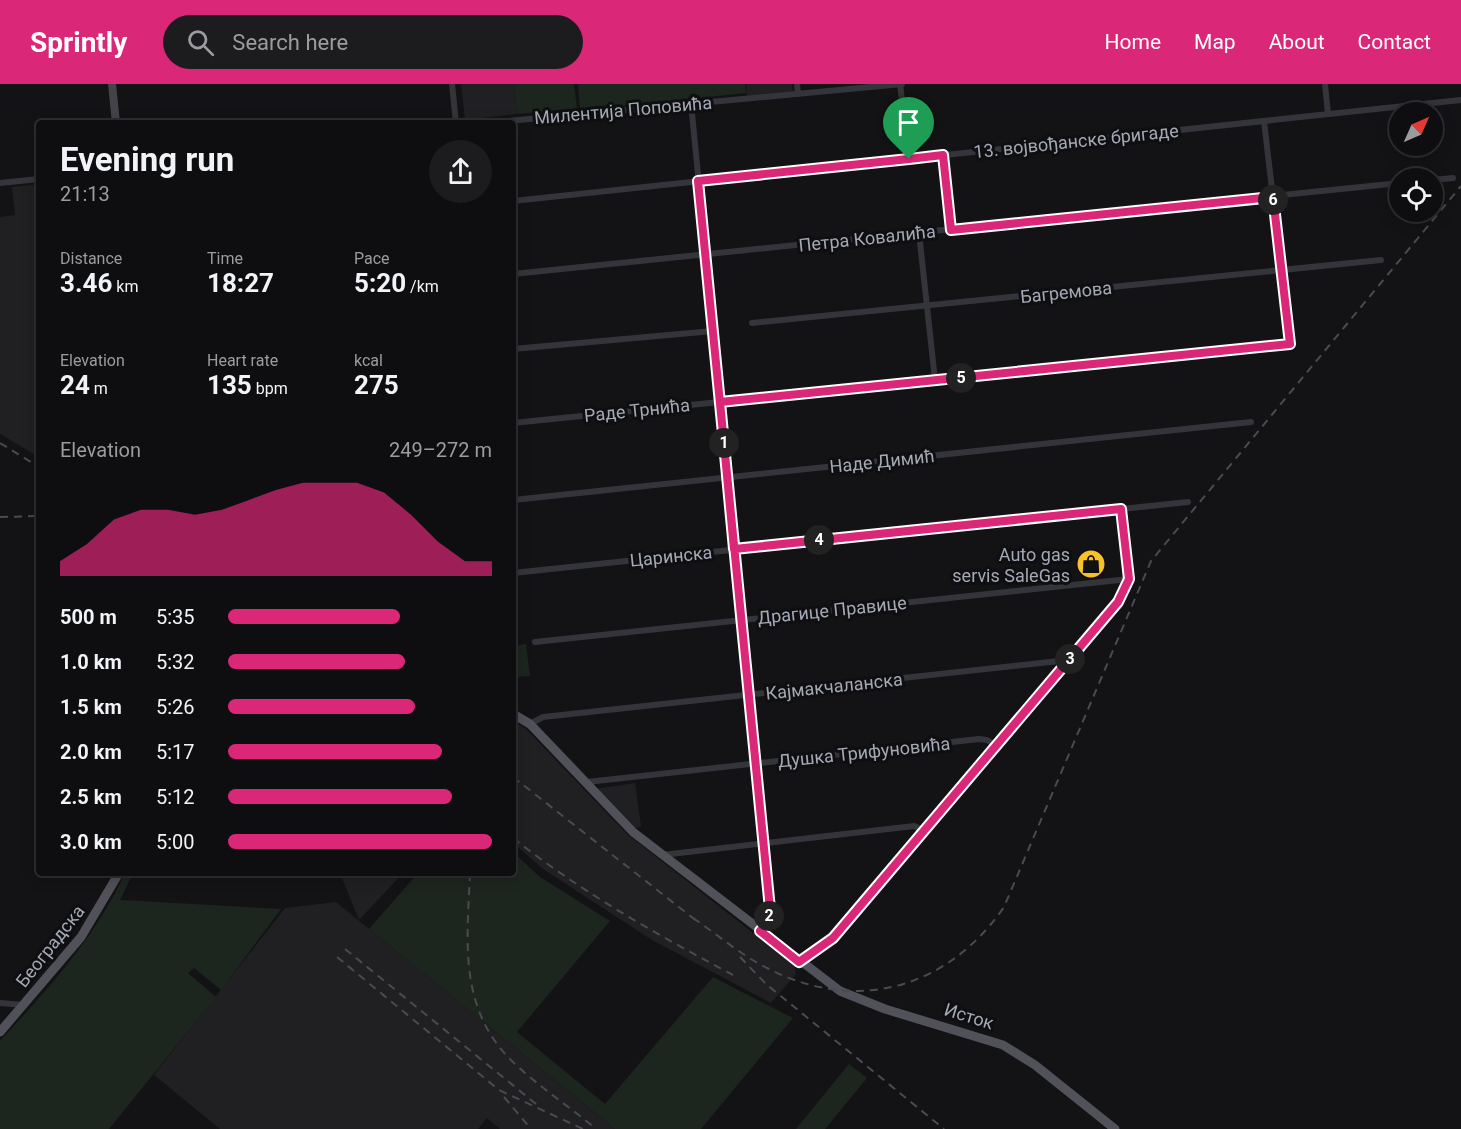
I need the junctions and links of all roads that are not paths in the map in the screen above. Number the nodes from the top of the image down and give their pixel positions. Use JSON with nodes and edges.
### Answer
{"nodes":[{"id":1,"x":112,"y":84,"type":"edge"},
{"id":2,"x":452,"y":84,"type":"edge"},
{"id":3,"x":797,"y":84,"type":"edge"},
{"id":4,"x":902,"y":84,"type":"edge"},
{"id":5,"x":1325,"y":84,"type":"edge"},
{"id":6,"x":798,"y":94,"type":"junction"},
{"id":7,"x":1461,"y":100,"type":"edge"},
{"id":8,"x":691,"y":103,"type":"junction"},
{"id":9,"x":1328,"y":114,"type":"junction"},
{"id":10,"x":116,"y":120,"type":"edge"},
{"id":11,"x":456,"y":120,"type":"edge"},
{"id":12,"x":516,"y":120,"type":"edge"},
{"id":13,"x":1264,"y":121,"type":"junction"},
{"id":14,"x":943,"y":155,"type":"junction"},
{"id":15,"x":909,"y":159,"type":"junction"},
{"id":16,"x":36,"y":178,"type":"edge"},
{"id":17,"x":1453,"y":178,"type":"dead end"},
{"id":18,"x":1443,"y":179,"type":"edge"},
{"id":19,"x":698,"y":181,"type":"junction"},
{"id":20,"x":0,"y":183,"type":"edge"},
{"id":21,"x":1389,"y":184,"type":"edge"},
{"id":22,"x":1273,"y":197,"type":"junction"},
{"id":23,"x":516,"y":201,"type":"edge"},
{"id":24,"x":951,"y":230,"type":"junction"},
{"id":25,"x":919,"y":233,"type":"junction"},
{"id":26,"x":705,"y":255,"type":"junction"},
{"id":27,"x":1381,"y":260,"type":"dead end"},
{"id":28,"x":1281,"y":270,"type":"junction"},
{"id":29,"x":516,"y":274,"type":"edge"},
{"id":30,"x":927,"y":305,"type":"junction"},
{"id":31,"x":752,"y":323,"type":"dead end"},
{"id":32,"x":713,"y":331,"type":"junction"},
{"id":33,"x":516,"y":349,"type":"edge"},
{"id":34,"x":936,"y":380,"type":"junction"},
{"id":35,"x":720,"y":402,"type":"junction"},
{"id":36,"x":1251,"y":422,"type":"dead end"},
{"id":37,"x":516,"y":423,"type":"edge"},
{"id":38,"x":727,"y":478,"type":"junction"},
{"id":39,"x":516,"y":500,"type":"edge"},
{"id":40,"x":1188,"y":502,"type":"dead end"},
{"id":41,"x":1121,"y":509,"type":"junction"},
{"id":42,"x":734,"y":549,"type":"junction"},
{"id":43,"x":516,"y":573,"type":"edge"},
{"id":44,"x":1129,"y":579,"type":"junction"},
{"id":45,"x":741,"y":620,"type":"junction"},
{"id":46,"x":535,"y":642,"type":"dead end"},
{"id":47,"x":1068,"y":660,"type":"junction"},
{"id":48,"x":749,"y":695,"type":"junction"},
{"id":49,"x":516,"y":716,"type":"edge"},
{"id":50,"x":530,"y":724,"type":"junction"},
{"id":51,"x":995,"y":745,"type":"junction"},
{"id":52,"x":756,"y":763,"type":"junction"},
{"id":53,"x":587,"y":782,"type":"junction"},
{"id":54,"x":926,"y":831,"type":"junction"},
{"id":55,"x":763,"y":844,"type":"junction"},
{"id":56,"x":662,"y":855,"type":"junction"},
{"id":57,"x":117,"y":876,"type":"edge"},
{"id":58,"x":760,"y":931,"type":"junction"},
{"id":59,"x":799,"y":962,"type":"junction"},
{"id":60,"x":0,"y":1003,"type":"edge"},
{"id":61,"x":25,"y":1005,"type":"junction"},
{"id":62,"x":0,"y":1032,"type":"edge"},
{"id":63,"x":1115,"y":1129,"type":"edge"}],
"edges":[{"from":1,"to":10,"type":"main road"},
{"from":2,"to":11,"type":"street"},
{"from":3,"to":6,"type":"street"},
{"from":4,"to":6,"type":"street","name":"Милентија Поповића"},
{"from":4,"to":15,"type":"street"},
{"from":5,"to":9,"type":"street"},
{"from":6,"to":8,"type":"street","name":"Милентија Поповића"},
{"from":7,"to":9,"type":"street","name":"13. војвођанске бригаде"},
{"from":8,"to":12,"type":"street","name":"Милентија Поповића"},
{"from":8,"to":19,"type":"street"},
{"from":9,"to":13,"type":"street","name":"13. војвођанске бригаде"},
{"from":13,"to":14,"type":"street","name":"13. војвођанске бригаде"},
{"from":13,"to":22,"type":"street","name":"Раде Трнића"},
{"from":14,"to":15,"type":"street","name":"13. војвођанске бригаде"},
{"from":14,"to":24,"type":"street"},
{"from":15,"to":19,"type":"street","name":"13. војвођанске бригаде"},
{"from":16,"to":20,"type":"street"},
{"from":17,"to":18,"type":"street"},
{"from":19,"to":23,"type":"street","name":"13. војвођанске бригаде"},
{"from":19,"to":26,"type":"street"},
{"from":21,"to":22,"type":"street","name":"Петра Ковалића"},
{"from":22,"to":24,"type":"street","name":"Петра Ковалића"},
{"from":22,"to":28,"type":"street","name":"Раде Трнића"},
{"from":24,"to":25,"type":"street","name":"Петра Ковалића"},
{"from":25,"to":26,"type":"street","name":"Петра Ковалића"},
{"from":25,"to":30,"type":"street"},
{"from":26,"to":29,"type":"street","name":"Петра Ковалића"},
{"from":26,"to":32,"type":"street"},
{"from":27,"to":28,"type":"street","name":"Багремова"},
{"from":28,"to":30,"type":"street","name":"Багремова"},
{"from":28,"to":34,"type":"street","name":"Раде Трнића"},
{"from":30,"to":31,"type":"street","name":"Багремова"},
{"from":30,"to":34,"type":"street"},
{"from":32,"to":33,"type":"street"},
{"from":32,"to":35,"type":"street"},
{"from":34,"to":35,"type":"street","name":"Раде Трнића"},
{"from":35,"to":37,"type":"street","name":"Раде Трнића"},
{"from":35,"to":38,"type":"street"},
{"from":36,"to":38,"type":"street","name":"Наде Димић"},
{"from":38,"to":39,"type":"street","name":"Наде Димић"},
{"from":38,"to":42,"type":"street"},
{"from":40,"to":41,"type":"street","name":"Царинска"},
{"from":41,"to":42,"type":"street","name":"Царинска"},
{"from":41,"to":44,"type":"street"},
{"from":42,"to":43,"type":"street","name":"Царинска"},
{"from":42,"to":45,"type":"street"},
{"from":44,"to":45,"type":"street","name":"Драгице Правице"},
{"from":44,"to":47,"type":"street"},
{"from":45,"to":46,"type":"street","name":"Драгице Правице"},
{"from":45,"to":48,"type":"street"},
{"from":47,"to":48,"type":"street","name":"Кајмакчаланска"},
{"from":47,"to":51,"type":"street"},
{"from":48,"to":50,"type":"street","name":"Кајмакчаланска"},
{"from":48,"to":52,"type":"street"},
{"from":49,"to":50,"type":"main road","name":"Исток"},
{"from":50,"to":53,"type":"main road","name":"Исток"},
{"from":51,"to":52,"type":"street","name":"Душка Трифуновића"},
{"from":51,"to":54,"type":"street"},
{"from":52,"to":53,"type":"street","name":"Душка Трифуновића"},
{"from":52,"to":55,"type":"street"},
{"from":53,"to":56,"type":"main road","name":"Исток"},
{"from":54,"to":55,"type":"street"},
{"from":54,"to":59,"type":"street"},
{"from":55,"to":56,"type":"street"},
{"from":55,"to":58,"type":"street"},
{"from":56,"to":58,"type":"main road","name":"Исток"},
{"from":57,"to":61,"type":"main road","name":"Београдска"},
{"from":58,"to":59,"type":"main road","name":"Исток"},
{"from":59,"to":63,"type":"main road","name":"Исток"},
{"from":60,"to":61,"type":"street"},
{"from":61,"to":62,"type":"main road","name":"Београдска"}]}
